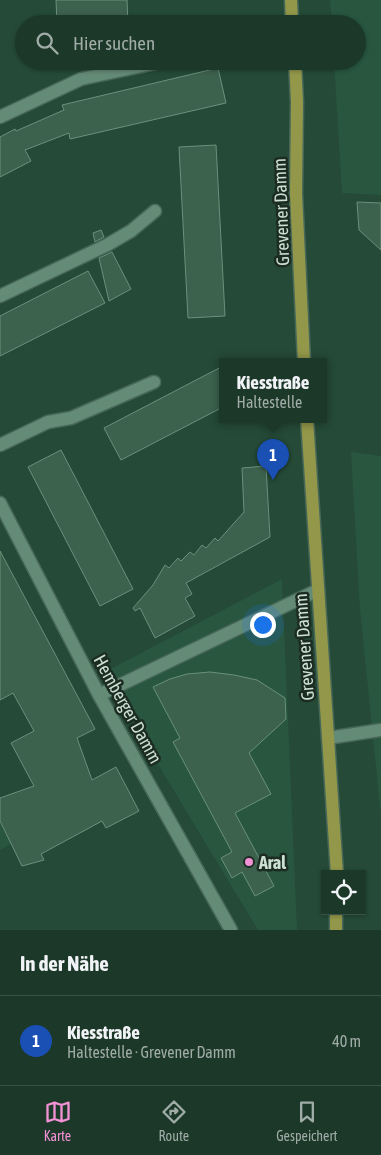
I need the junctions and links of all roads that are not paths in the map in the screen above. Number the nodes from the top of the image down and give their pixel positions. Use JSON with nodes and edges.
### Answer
{"nodes":[{"id":1,"x":290,"y":0,"type":"edge"},
{"id":2,"x":291,"y":15,"type":"edge"},
{"id":3,"x":123,"y":70,"type":"edge"},
{"id":4,"x":295,"y":70,"type":"edge"},
{"id":5,"x":0,"y":116,"type":"edge"},
{"id":6,"x":155,"y":211,"type":"dead end"},
{"id":7,"x":0,"y":296,"type":"edge"},
{"id":8,"x":304,"y":358,"type":"edge"},
{"id":9,"x":154,"y":382,"type":"dead end"},
{"id":10,"x":307,"y":423,"type":"edge"},
{"id":11,"x":0,"y":445,"type":"edge"},
{"id":12,"x":0,"y":503,"type":"edge"},
{"id":13,"x":318,"y":590,"type":"junction"},
{"id":14,"x":99,"y":695,"type":"junction"},
{"id":15,"x":381,"y":730,"type":"edge"},
{"id":16,"x":328,"y":738,"type":"junction"},
{"id":17,"x":337,"y":870,"type":"edge"},
{"id":18,"x":336,"y":915,"type":"edge"},
{"id":19,"x":231,"y":930,"type":"edge"},
{"id":20,"x":336,"y":930,"type":"edge"}],
"edges":[{"from":1,"to":2,"type":"main road"},
{"from":3,"to":5,"type":"street"},
{"from":4,"to":8,"type":"main road","name":"Grevener Damm"},
{"from":6,"to":7,"type":"street"},
{"from":9,"to":11,"type":"street"},
{"from":10,"to":13,"type":"main road","name":"Grevener Damm"},
{"from":12,"to":14,"type":"street","name":"Hemberger Damm"},
{"from":13,"to":14,"type":"street"},
{"from":13,"to":16,"type":"main road","name":"Grevener Damm"},
{"from":14,"to":19,"type":"street","name":"Hemberger Damm"},
{"from":15,"to":16,"type":"street"},
{"from":16,"to":17,"type":"main road","name":"Grevener Damm"},
{"from":18,"to":20,"type":"main road"}]}
